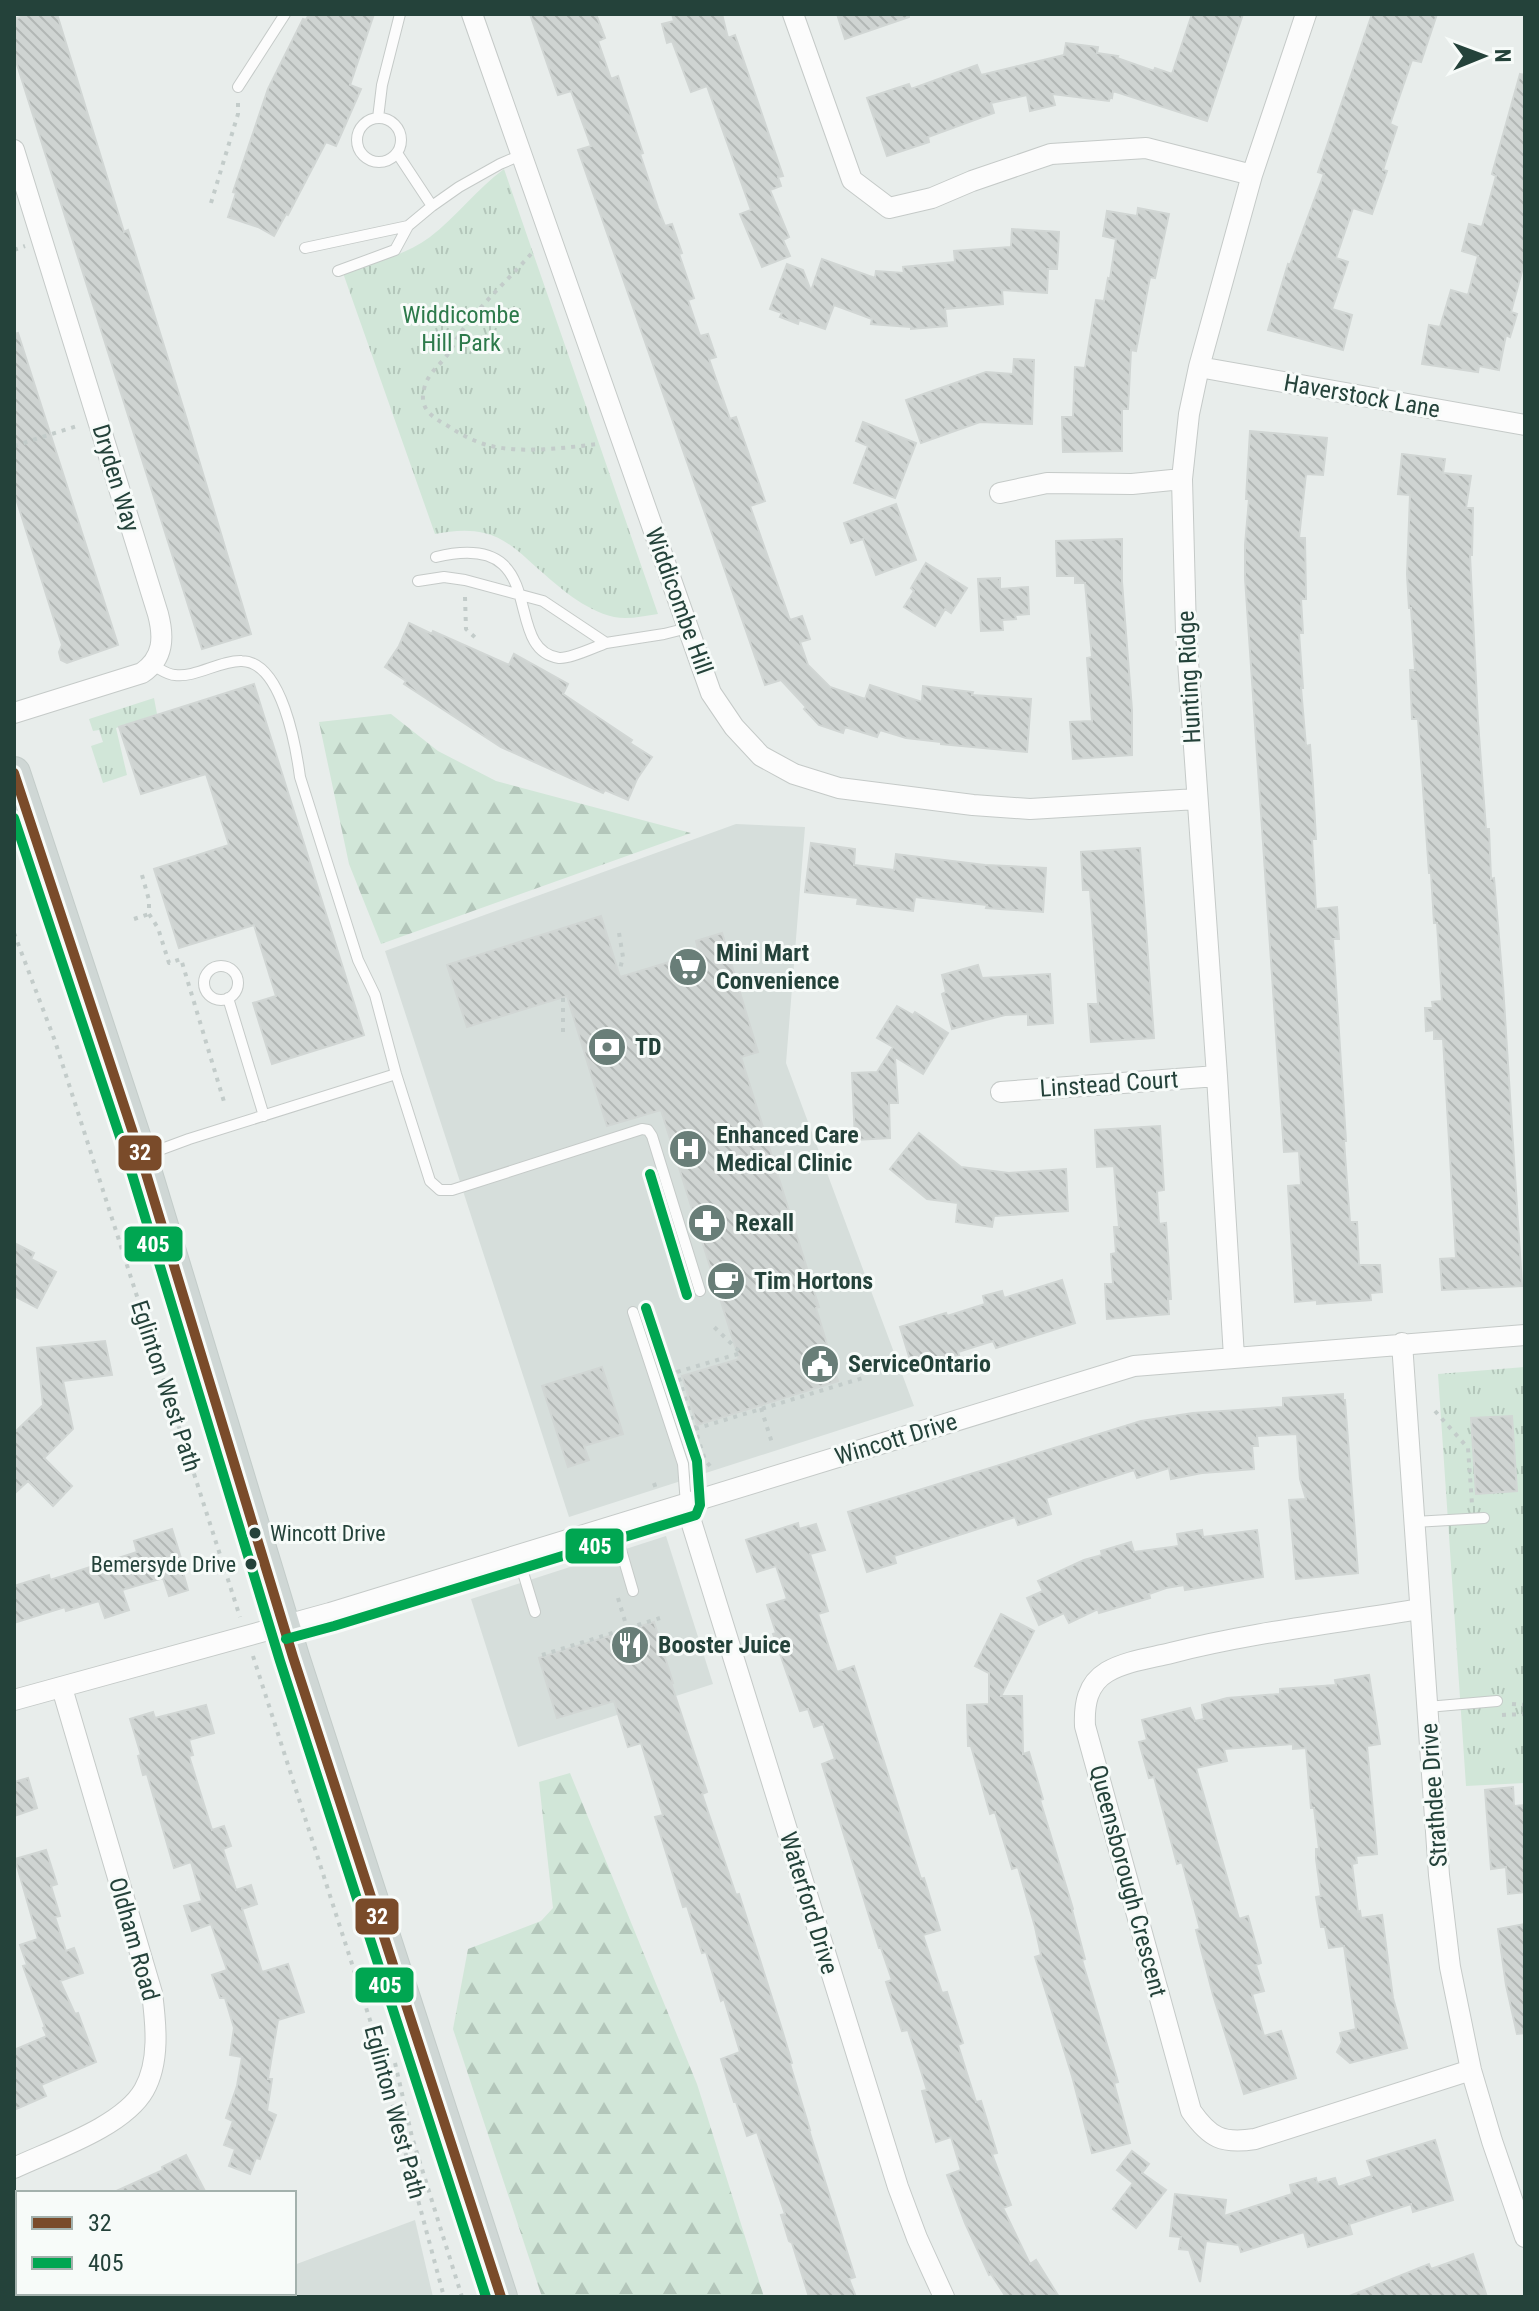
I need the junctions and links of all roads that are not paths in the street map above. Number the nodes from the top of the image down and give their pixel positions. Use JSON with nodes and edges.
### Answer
{"nodes":[{"id":1,"x":285,"y":14,"type":"edge"},
{"id":2,"x":400,"y":14,"type":"edge"},
{"id":3,"x":472,"y":14,"type":"edge"},
{"id":4,"x":793,"y":14,"type":"edge"},
{"id":5,"x":1306,"y":14,"type":"edge"},
{"id":6,"x":238,"y":87,"type":"road end"},
{"id":7,"x":378,"y":118,"type":"junction"},
{"id":8,"x":14,"y":150,"type":"edge"},
{"id":9,"x":397,"y":153,"type":"junction"},
{"id":10,"x":521,"y":155,"type":"junction"},
{"id":11,"x":1252,"y":175,"type":"junction"},
{"id":12,"x":432,"y":206,"type":"junction"},
{"id":13,"x":408,"y":226,"type":"junction"},
{"id":14,"x":305,"y":248,"type":"dead end"},
{"id":15,"x":338,"y":271,"type":"dead end"},
{"id":16,"x":1199,"y":367,"type":"junction"},
{"id":17,"x":1525,"y":425,"type":"edge"},
{"id":18,"x":1182,"y":479,"type":"junction"},
{"id":19,"x":1000,"y":493,"type":"dead end"},
{"id":20,"x":436,"y":557,"type":"dead end"},
{"id":21,"x":418,"y":581,"type":"dead end"},
{"id":22,"x":519,"y":593,"type":"junction"},
{"id":23,"x":688,"y":628,"type":"junction"},
{"id":24,"x":606,"y":643,"type":"junction"},
{"id":25,"x":152,"y":665,"type":"junction"},
{"id":26,"x":14,"y":713,"type":"edge"},
{"id":27,"x":14,"y":773,"type":"edge"},
{"id":28,"x":1197,"y":799,"type":"junction"},
{"id":29,"x":228,"y":998,"type":"dead end"},
{"id":30,"x":396,"y":1074,"type":"junction"},
{"id":31,"x":1217,"y":1076,"type":"junction"},
{"id":32,"x":1001,"y":1092,"type":"dead end"},
{"id":33,"x":264,"y":1116,"type":"junction"},
{"id":34,"x":141,"y":1157,"type":"junction"},
{"id":35,"x":700,"y":1291,"type":"dead end"},
{"id":36,"x":633,"y":1312,"type":"dead end"},
{"id":37,"x":1525,"y":1335,"type":"edge"},
{"id":38,"x":1402,"y":1343,"type":"junction"},
{"id":39,"x":1234,"y":1357,"type":"junction"},
{"id":40,"x":686,"y":1505,"type":"junction"},
{"id":41,"x":1479,"y":1518,"type":"road end"},
{"id":42,"x":1414,"y":1522,"type":"junction"},
{"id":43,"x":614,"y":1526,"type":"junction"},
{"id":44,"x":518,"y":1556,"type":"junction"},
{"id":45,"x":633,"y":1591,"type":"dead end"},
{"id":46,"x":1420,"y":1609,"type":"junction"},
{"id":47,"x":535,"y":1612,"type":"dead end"},
{"id":48,"x":283,"y":1625,"type":"junction"},
{"id":49,"x":62,"y":1688,"type":"junction"},
{"id":50,"x":14,"y":1700,"type":"edge"},
{"id":51,"x":1497,"y":1701,"type":"dead end"},
{"id":52,"x":1427,"y":1707,"type":"junction"},
{"id":53,"x":1471,"y":2070,"type":"junction"},
{"id":54,"x":14,"y":2168,"type":"edge"},
{"id":55,"x":1525,"y":2237,"type":"edge"},
{"id":56,"x":501,"y":2297,"type":"edge"},
{"id":57,"x":944,"y":2297,"type":"edge"}],
"edges":[{"from":1,"to":6,"type":"lane"},
{"from":2,"to":7,"type":"lane"},
{"from":3,"to":10,"type":"street","name":"Widdicombe Hill"},
{"from":4,"to":11,"type":"street"},
{"from":5,"to":11,"type":"street","name":"Hunting Ridge"},
{"from":7,"to":9,"type":"lane"},
{"from":7,"to":9,"type":"lane"},
{"from":8,"to":25,"type":"street","name":"Dryden Way"},
{"from":9,"to":12,"type":"lane"},
{"from":10,"to":12,"type":"lane"},
{"from":10,"to":23,"type":"street","name":"Widdicombe Hill"},
{"from":11,"to":16,"type":"street","name":"Hunting Ridge"},
{"from":12,"to":13,"type":"lane"},
{"from":13,"to":14,"type":"lane"},
{"from":13,"to":15,"type":"lane"},
{"from":16,"to":17,"type":"street","name":"Haverstock Lane"},
{"from":16,"to":18,"type":"street","name":"Hunting Ridge"},
{"from":18,"to":19,"type":"street"},
{"from":18,"to":28,"type":"street","name":"Hunting Ridge"},
{"from":20,"to":22,"type":"lane"},
{"from":21,"to":22,"type":"lane"},
{"from":22,"to":24,"type":"lane"},
{"from":22,"to":24,"type":"lane"},
{"from":23,"to":24,"type":"lane"},
{"from":23,"to":28,"type":"street","name":"Widdicombe Hill"},
{"from":25,"to":26,"type":"street"},
{"from":25,"to":30,"type":"lane"},
{"from":27,"to":34,"type":"main road"},
{"from":28,"to":31,"type":"street","name":"Hunting Ridge"},
{"from":29,"to":33,"type":"lane"},
{"from":30,"to":33,"type":"lane"},
{"from":30,"to":35,"type":"lane"},
{"from":31,"to":32,"type":"street","name":"Linstead Court"},
{"from":31,"to":39,"type":"street","name":"Hunting Ridge"},
{"from":33,"to":34,"type":"lane"},
{"from":34,"to":48,"type":"main road"},
{"from":36,"to":40,"type":"lane"},
{"from":37,"to":38,"type":"street","name":"Wincott Drive"},
{"from":38,"to":39,"type":"street","name":"Wincott Drive"},
{"from":38,"to":42,"type":"street","name":"Strathdee Drive"},
{"from":39,"to":40,"type":"street","name":"Wincott Drive"},
{"from":40,"to":43,"type":"street","name":"Wincott Drive"},
{"from":40,"to":57,"type":"street","name":"Waterford Drive"},
{"from":41,"to":42,"type":"lane"},
{"from":42,"to":46,"type":"street","name":"Strathdee Drive"},
{"from":43,"to":44,"type":"street","name":"Wincott Drive"},
{"from":43,"to":45,"type":"lane"},
{"from":44,"to":47,"type":"lane"},
{"from":44,"to":48,"type":"street","name":"Wincott Drive"},
{"from":46,"to":52,"type":"street","name":"Strathdee Drive"},
{"from":46,"to":53,"type":"street","name":"Queensborough Crescent"},
{"from":48,"to":49,"type":"street"},
{"from":48,"to":56,"type":"main road"},
{"from":49,"to":50,"type":"street"},
{"from":49,"to":54,"type":"street","name":"Oldham Road"},
{"from":51,"to":52,"type":"lane"},
{"from":52,"to":53,"type":"street","name":"Strathdee Drive"},
{"from":53,"to":55,"type":"street","name":"Strathdee Drive"}]}
